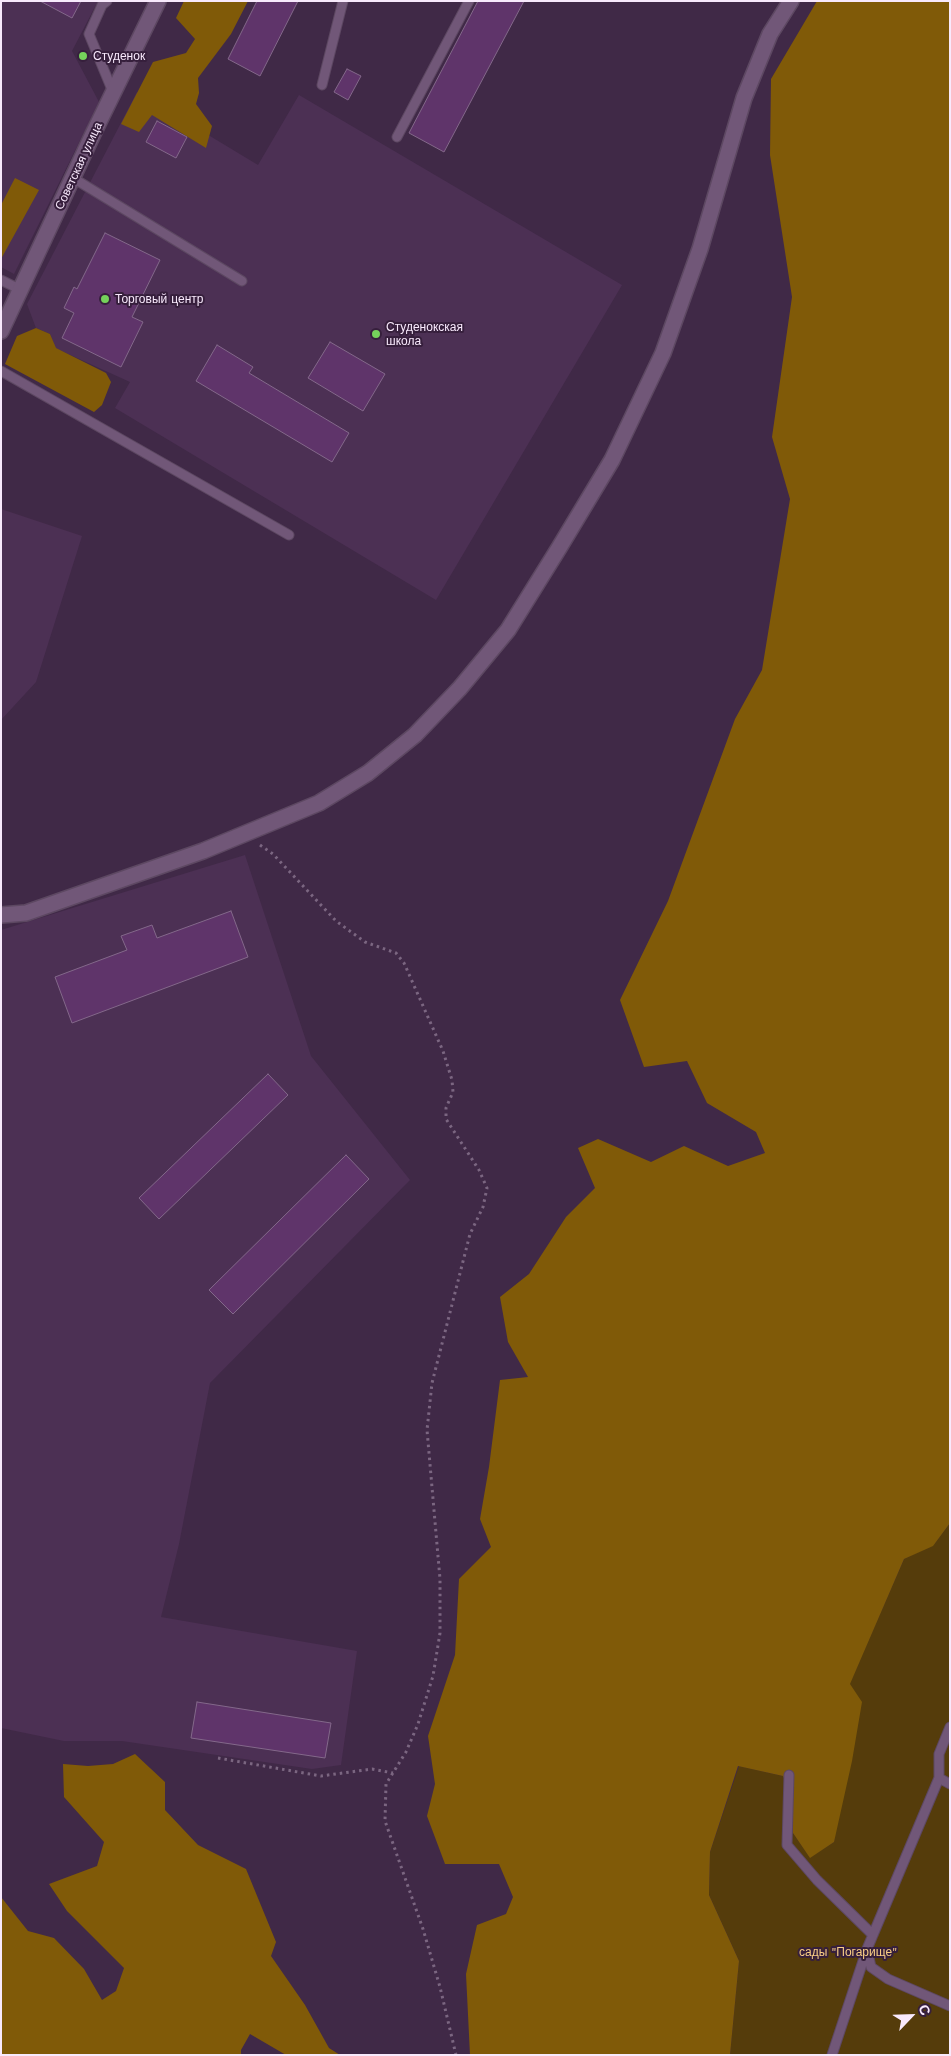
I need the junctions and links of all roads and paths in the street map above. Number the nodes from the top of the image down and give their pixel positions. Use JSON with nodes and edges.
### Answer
{"nodes":[{"id":1,"x":108,"y":1,"type":"edge"},
{"id":2,"x":158,"y":1,"type":"edge"},
{"id":3,"x":342,"y":1,"type":"edge"},
{"id":4,"x":469,"y":1,"type":"edge"},
{"id":5,"x":791,"y":1,"type":"edge"},
{"id":6,"x":322,"y":85,"type":"dead end"},
{"id":7,"x":114,"y":92,"type":"junction"},
{"id":8,"x":396,"y":137,"type":"dead end"},
{"id":9,"x":72,"y":178,"type":"junction"},
{"id":10,"x":1,"y":280,"type":"edge"},
{"id":11,"x":242,"y":281,"type":"dead end"},
{"id":12,"x":21,"y":290,"type":"junction"},
{"id":13,"x":1,"y":331,"type":"edge"},
{"id":14,"x":1,"y":371,"type":"edge"},
{"id":15,"x":289,"y":535,"type":"dead end"},
{"id":16,"x":240,"y":837,"type":"junction"},
{"id":17,"x":1,"y":915,"type":"edge"},
{"id":18,"x":950,"y":1728,"type":"edge"},
{"id":19,"x":218,"y":1758,"type":"dead end"},
{"id":20,"x":393,"y":1773,"type":"junction"},
{"id":21,"x":789,"y":1775,"type":"dead end"},
{"id":22,"x":939,"y":1778,"type":"junction"},
{"id":23,"x":950,"y":1784,"type":"edge"},
{"id":24,"x":873,"y":1935,"type":"junction"},
{"id":25,"x":868,"y":1949,"type":"junction"},
{"id":26,"x":950,"y":2006,"type":"edge"},
{"id":27,"x":456,"y":2055,"type":"edge"},
{"id":28,"x":832,"y":2055,"type":"edge"}],
"edges":[{"from":1,"to":7,"type":"lane"},
{"from":2,"to":7,"type":"street","name":"Советская улица"},
{"from":3,"to":6,"type":"lane"},
{"from":4,"to":8,"type":"lane"},
{"from":5,"to":16,"type":"street"},
{"from":7,"to":9,"type":"street","name":"Советская улица"},
{"from":9,"to":11,"type":"lane"},
{"from":9,"to":12,"type":"street","name":"Советская улица"},
{"from":10,"to":12,"type":"lane"},
{"from":12,"to":13,"type":"street","name":"Советская улица"},
{"from":14,"to":15,"type":"lane"},
{"from":16,"to":17,"type":"street"},
{"from":16,"to":20,"type":"path"},
{"from":18,"to":22,"type":"lane"},
{"from":19,"to":20,"type":"path"},
{"from":20,"to":27,"type":"path"},
{"from":21,"to":24,"type":"lane"},
{"from":22,"to":23,"type":"lane"},
{"from":22,"to":24,"type":"lane"},
{"from":24,"to":25,"type":"lane"},
{"from":25,"to":26,"type":"lane"},
{"from":25,"to":28,"type":"lane"}]}
